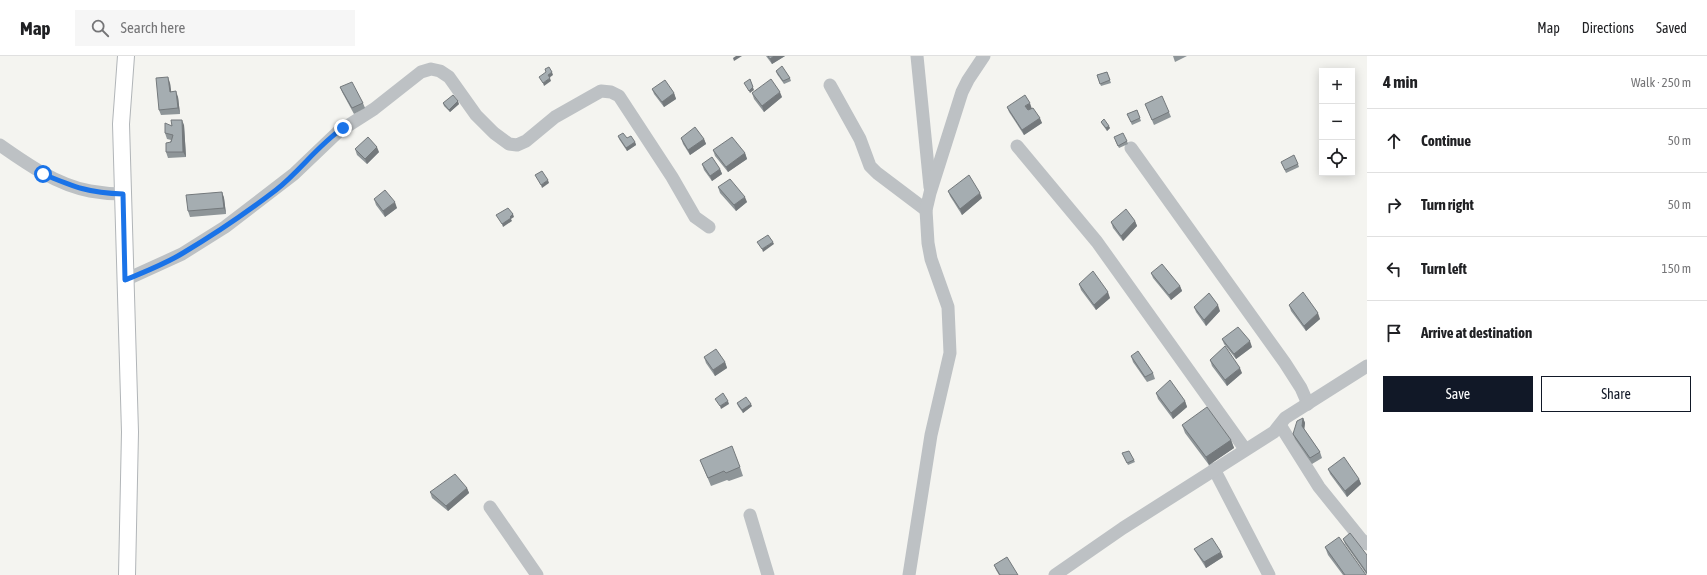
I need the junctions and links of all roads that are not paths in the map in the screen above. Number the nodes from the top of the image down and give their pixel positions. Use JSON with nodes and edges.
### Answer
{"nodes":[{"id":1,"x":126,"y":56,"type":"edge"},
{"id":2,"x":917,"y":56,"type":"edge"},
{"id":3,"x":984,"y":56,"type":"edge"},
{"id":4,"x":830,"y":85,"type":"dead end"},
{"id":5,"x":0,"y":145,"type":"edge"},
{"id":6,"x":1017,"y":146,"type":"dead end"},
{"id":7,"x":1131,"y":148,"type":"dead end"},
{"id":8,"x":930,"y":193,"type":"junction"},
{"id":9,"x":123,"y":194,"type":"junction"},
{"id":10,"x":926,"y":210,"type":"junction"},
{"id":11,"x":709,"y":228,"type":"dead end"},
{"id":12,"x":125,"y":280,"type":"junction"},
{"id":13,"x":1367,"y":366,"type":"edge"},
{"id":14,"x":1308,"y":404,"type":"junction"},
{"id":15,"x":1280,"y":425,"type":"junction"},
{"id":16,"x":1245,"y":449,"type":"junction"},
{"id":17,"x":1214,"y":469,"type":"junction"},
{"id":18,"x":490,"y":507,"type":"dead end"},
{"id":19,"x":750,"y":515,"type":"dead end"},
{"id":20,"x":1367,"y":544,"type":"edge"},
{"id":21,"x":127,"y":575,"type":"edge"},
{"id":22,"x":537,"y":575,"type":"edge"},
{"id":23,"x":768,"y":575,"type":"edge"},
{"id":24,"x":910,"y":575,"type":"edge"},
{"id":25,"x":1054,"y":575,"type":"edge"},
{"id":26,"x":1269,"y":575,"type":"edge"}],
"edges":[{"from":1,"to":9,"type":"main road"},
{"from":2,"to":8,"type":"street"},
{"from":3,"to":8,"type":"street"},
{"from":4,"to":10,"type":"street"},
{"from":5,"to":9,"type":"street"},
{"from":6,"to":16,"type":"street"},
{"from":7,"to":14,"type":"street"},
{"from":8,"to":10,"type":"street"},
{"from":9,"to":12,"type":"main road"},
{"from":10,"to":24,"type":"street"},
{"from":11,"to":12,"type":"street"},
{"from":12,"to":21,"type":"main road"},
{"from":13,"to":14,"type":"street"},
{"from":14,"to":15,"type":"street"},
{"from":15,"to":16,"type":"street"},
{"from":15,"to":20,"type":"street"},
{"from":16,"to":17,"type":"street"},
{"from":17,"to":25,"type":"street"},
{"from":17,"to":26,"type":"street"},
{"from":18,"to":22,"type":"street"},
{"from":19,"to":23,"type":"street"}]}
